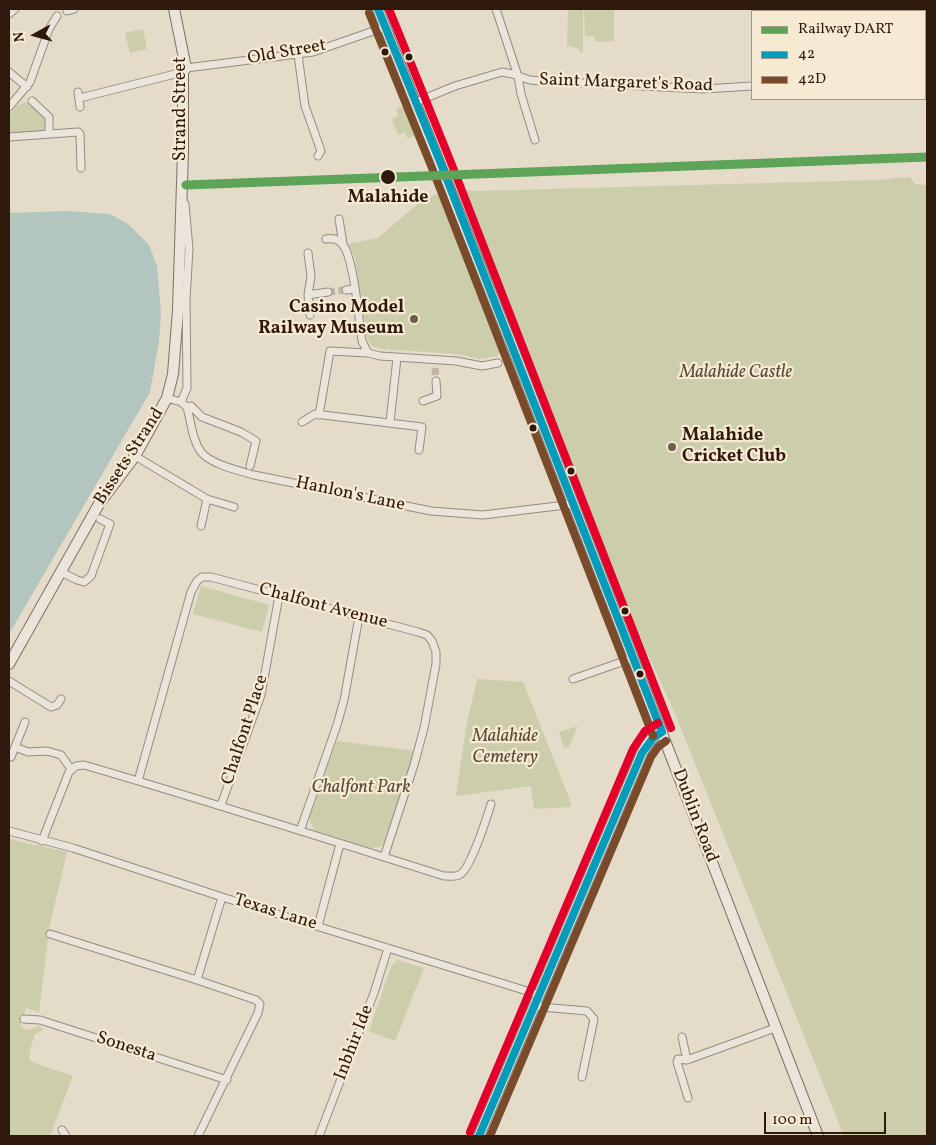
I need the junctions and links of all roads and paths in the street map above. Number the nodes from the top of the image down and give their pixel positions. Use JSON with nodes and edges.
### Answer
{"nodes":[{"id":1,"x":15,"y":9,"type":"edge"},
{"id":2,"x":174,"y":9,"type":"edge"},
{"id":3,"x":378,"y":9,"type":"edge"},
{"id":4,"x":496,"y":9,"type":"edge"},
{"id":5,"x":9,"y":14,"type":"edge"},
{"id":6,"x":57,"y":16,"type":"dead end"},
{"id":7,"x":385,"y":27,"type":"junction"},
{"id":8,"x":298,"y":55,"type":"junction"},
{"id":9,"x":185,"y":70,"type":"junction"},
{"id":10,"x":9,"y":72,"type":"edge"},
{"id":11,"x":518,"y":76,"type":"junction"},
{"id":12,"x":751,"y":86,"type":"edge"},
{"id":13,"x":27,"y":87,"type":"junction"},
{"id":14,"x":32,"y":101,"type":"dead end"},
{"id":15,"x":416,"y":102,"type":"junction"},
{"id":16,"x":9,"y":107,"type":"edge"},
{"id":17,"x":80,"y":107,"type":"dead end"},
{"id":18,"x":49,"y":134,"type":"junction"},
{"id":19,"x":9,"y":137,"type":"edge"},
{"id":20,"x":535,"y":140,"type":"dead end"},
{"id":21,"x":318,"y":156,"type":"dead end"},
{"id":22,"x":81,"y":168,"type":"dead end"},
{"id":23,"x":181,"y":181,"type":"joint"},
{"id":24,"x":180,"y":200,"type":"junction"},
{"id":25,"x":339,"y":219,"type":"dead end"},
{"id":26,"x":326,"y":239,"type":"dead end"},
{"id":27,"x":343,"y":244,"type":"junction"},
{"id":28,"x":308,"y":253,"type":"dead end"},
{"id":29,"x":354,"y":289,"type":"junction"},
{"id":30,"x":346,"y":290,"type":"tunnel mouth"},
{"id":31,"x":328,"y":292,"type":"tunnel mouth"},
{"id":32,"x":308,"y":295,"type":"junction"},
{"id":33,"x":310,"y":315,"type":"dead end"},
{"id":34,"x":368,"y":353,"type":"junction"},
{"id":35,"x":397,"y":358,"type":"junction"},
{"id":36,"x":434,"y":360,"type":"junction"},
{"id":37,"x":498,"y":362,"type":"dead end"},
{"id":38,"x":435,"y":368,"type":"tunnel mouth"},
{"id":39,"x":436,"y":381,"type":"tunnel mouth"},
{"id":40,"x":167,"y":398,"type":"junction"},
{"id":41,"x":423,"y":401,"type":"dead end"},
{"id":42,"x":181,"y":402,"type":"junction"},
{"id":43,"x":187,"y":407,"type":"junction"},
{"id":44,"x":319,"y":415,"type":"junction"},
{"id":45,"x":302,"y":422,"type":"dead end"},
{"id":46,"x":390,"y":422,"type":"junction"},
{"id":47,"x":420,"y":450,"type":"dead end"},
{"id":48,"x":134,"y":456,"type":"junction"},
{"id":49,"x":250,"y":466,"type":"dead end"},
{"id":50,"x":207,"y":499,"type":"junction"},
{"id":51,"x":574,"y":504,"type":"junction"},
{"id":52,"x":234,"y":507,"type":"dead end"},
{"id":53,"x":100,"y":518,"type":"dead end"},
{"id":54,"x":202,"y":526,"type":"dead end"},
{"id":55,"x":61,"y":572,"type":"junction"},
{"id":56,"x":279,"y":596,"type":"junction"},
{"id":57,"x":359,"y":617,"type":"junction"},
{"id":58,"x":633,"y":658,"type":"junction"},
{"id":59,"x":9,"y":664,"type":"edge"},
{"id":60,"x":573,"y":679,"type":"dead end"},
{"id":61,"x":9,"y":681,"type":"edge"},
{"id":62,"x":61,"y":699,"type":"dead end"},
{"id":63,"x":25,"y":722,"type":"dead end"},
{"id":64,"x":662,"y":732,"type":"junction"},
{"id":65,"x":15,"y":747,"type":"junction"},
{"id":66,"x":11,"y":757,"type":"dead end"},
{"id":67,"x":71,"y":769,"type":"junction"},
{"id":68,"x":138,"y":781,"type":"junction"},
{"id":69,"x":491,"y":804,"type":"dead end"},
{"id":70,"x":221,"y":805,"type":"junction"},
{"id":71,"x":9,"y":831,"type":"edge"},
{"id":72,"x":300,"y":831,"type":"junction"},
{"id":73,"x":42,"y":841,"type":"junction"},
{"id":74,"x":340,"y":844,"type":"junction"},
{"id":75,"x":384,"y":857,"type":"junction"},
{"id":76,"x":222,"y":897,"type":"junction"},
{"id":77,"x":318,"y":926,"type":"junction"},
{"id":78,"x":50,"y":934,"type":"dead end"},
{"id":79,"x":388,"y":948,"type":"junction"},
{"id":80,"x":197,"y":980,"type":"junction"},
{"id":81,"x":540,"y":995,"type":"junction"},
{"id":82,"x":536,"y":1005,"type":"junction"},
{"id":83,"x":24,"y":1019,"type":"dead end"},
{"id":84,"x":775,"y":1028,"type":"junction"},
{"id":85,"x":682,"y":1037,"type":"dead end"},
{"id":86,"x":687,"y":1060,"type":"junction"},
{"id":87,"x":582,"y":1077,"type":"dead end"},
{"id":88,"x":227,"y":1080,"type":"junction"},
{"id":89,"x":688,"y":1098,"type":"dead end"},
{"id":90,"x":198,"y":1136,"type":"edge"},
{"id":91,"x":319,"y":1136,"type":"edge"},
{"id":92,"x":480,"y":1136,"type":"edge"},
{"id":93,"x":818,"y":1136,"type":"edge"}],
"edges":[{"from":1,"to":5,"type":"street"},
{"from":2,"to":9,"type":"main road","name":"Strand Street"},
{"from":3,"to":7,"type":"main road","name":"Dublin Road"},
{"from":4,"to":11,"type":"street"},
{"from":6,"to":13,"type":"street"},
{"from":7,"to":8,"type":"street","name":"Old Street"},
{"from":7,"to":15,"type":"main road","name":"Dublin Road"},
{"from":8,"to":9,"type":"street","name":"Old Street"},
{"from":8,"to":21,"type":"street"},
{"from":9,"to":17,"type":"street","name":"Old Street"},
{"from":9,"to":23,"type":"main road","name":"Strand Street"},
{"from":10,"to":13,"type":"street"},
{"from":11,"to":12,"type":"street","name":"Saint Margaret's Road"},
{"from":11,"to":15,"type":"street","name":"Saint Margaret's Road"},
{"from":11,"to":20,"type":"street"},
{"from":13,"to":16,"type":"street"},
{"from":14,"to":18,"type":"street"},
{"from":15,"to":51,"type":"main road","name":"Dublin Road"},
{"from":18,"to":19,"type":"street"},
{"from":18,"to":22,"type":"street"},
{"from":23,"to":24,"type":"main road","name":"Bissets Strand"},
{"from":24,"to":40,"type":"main road","name":"Bissets Strand"},
{"from":24,"to":42,"type":"street","name":"Bissets Strand"},
{"from":25,"to":27,"type":"street"},
{"from":26,"to":27,"type":"street"},
{"from":27,"to":29,"type":"street"},
{"from":28,"to":32,"type":"street"},
{"from":29,"to":30,"type":"street"},
{"from":29,"to":34,"type":"street"},
{"from":31,"to":32,"type":"street"},
{"from":32,"to":33,"type":"street"},
{"from":34,"to":35,"type":"street"},
{"from":34,"to":44,"type":"street"},
{"from":35,"to":36,"type":"street"},
{"from":35,"to":46,"type":"street"},
{"from":36,"to":37,"type":"street"},
{"from":36,"to":38,"type":"street"},
{"from":39,"to":41,"type":"street"},
{"from":40,"to":42,"type":"street"},
{"from":40,"to":48,"type":"main road","name":"Bissets Strand"},
{"from":42,"to":43,"type":"street"},
{"from":43,"to":49,"type":"street"},
{"from":43,"to":51,"type":"street","name":"Hanlon's Lane"},
{"from":44,"to":45,"type":"street"},
{"from":44,"to":46,"type":"street"},
{"from":46,"to":47,"type":"street"},
{"from":48,"to":50,"type":"street"},
{"from":48,"to":55,"type":"main road","name":"Bissets Strand"},
{"from":50,"to":52,"type":"street"},
{"from":50,"to":54,"type":"street"},
{"from":51,"to":58,"type":"main road","name":"Dublin Road"},
{"from":53,"to":55,"type":"street"},
{"from":55,"to":59,"type":"main road","name":"Bissets Strand"},
{"from":56,"to":57,"type":"street","name":"Chalfont Avenue"},
{"from":56,"to":68,"type":"street","name":"Chalfont Avenue"},
{"from":56,"to":70,"type":"street","name":"Chalfont Place"},
{"from":57,"to":72,"type":"street"},
{"from":57,"to":75,"type":"street","name":"Chalfont Avenue"},
{"from":58,"to":60,"type":"street"},
{"from":58,"to":64,"type":"main road","name":"Dublin Road"},
{"from":61,"to":62,"type":"street"},
{"from":63,"to":65,"type":"street"},
{"from":64,"to":81,"type":"main road"},
{"from":64,"to":84,"type":"main road","name":"Dublin Road"},
{"from":65,"to":66,"type":"street"},
{"from":65,"to":67,"type":"street"},
{"from":67,"to":68,"type":"street"},
{"from":67,"to":73,"type":"street"},
{"from":68,"to":70,"type":"street"},
{"from":69,"to":75,"type":"street"},
{"from":70,"to":72,"type":"street"},
{"from":71,"to":73,"type":"street","name":"Texas Lane"},
{"from":72,"to":74,"type":"street"},
{"from":73,"to":76,"type":"street","name":"Texas Lane"},
{"from":74,"to":75,"type":"street"},
{"from":74,"to":77,"type":"street"},
{"from":76,"to":77,"type":"street","name":"Texas Lane"},
{"from":76,"to":80,"type":"street"},
{"from":77,"to":79,"type":"street","name":"Texas Lane"},
{"from":78,"to":80,"type":"street"},
{"from":79,"to":81,"type":"street","name":"Texas Lane"},
{"from":79,"to":91,"type":"street","name":"Inbhir Ide"},
{"from":80,"to":88,"type":"street"},
{"from":81,"to":82,"type":"main road"},
{"from":82,"to":87,"type":"street"},
{"from":82,"to":92,"type":"main road"},
{"from":83,"to":88,"type":"street","name":"Sonesta"},
{"from":84,"to":86,"type":"street"},
{"from":84,"to":93,"type":"main road","name":"Dublin Road"},
{"from":85,"to":86,"type":"street"},
{"from":86,"to":89,"type":"street"},
{"from":88,"to":90,"type":"street"}]}
